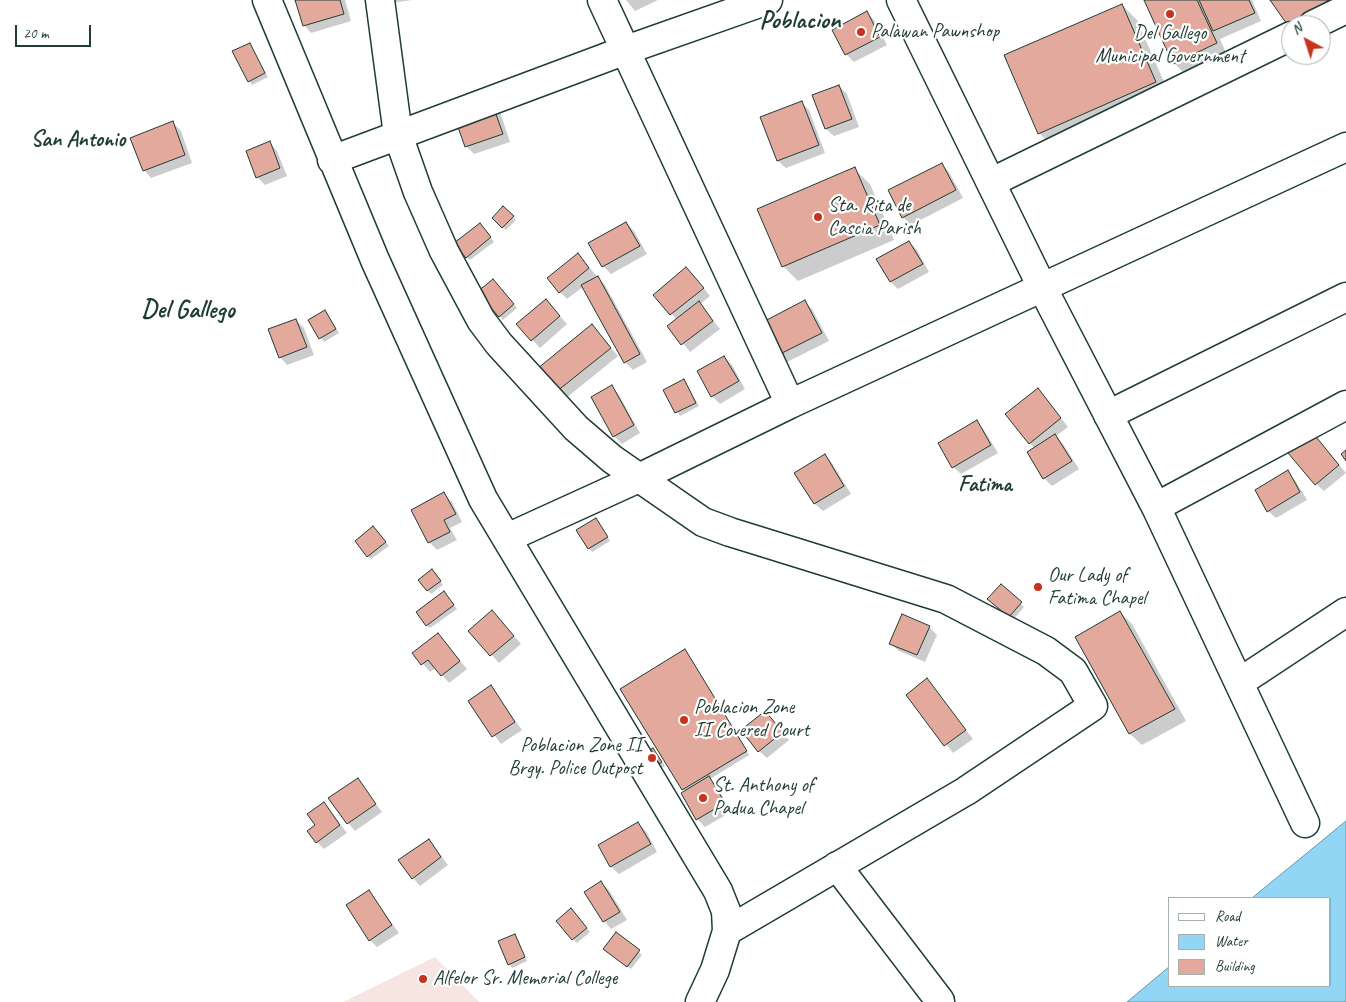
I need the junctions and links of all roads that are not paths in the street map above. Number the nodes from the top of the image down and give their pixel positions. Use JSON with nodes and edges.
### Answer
{"nodes":[{"id":1,"x":268,"y":0,"type":"edge"},
{"id":2,"x":380,"y":0,"type":"edge"},
{"id":3,"x":602,"y":0,"type":"edge"},
{"id":4,"x":768,"y":0,"type":"edge"},
{"id":5,"x":901,"y":0,"type":"edge"},
{"id":6,"x":1346,"y":9,"type":"edge"},
{"id":7,"x":1331,"y":16,"type":"edge"},
{"id":8,"x":1281,"y":41,"type":"edge"},
{"id":9,"x":626,"y":50,"type":"junction"},
{"id":10,"x":398,"y":135,"type":"junction"},
{"id":11,"x":1346,"y":147,"type":"edge"},
{"id":12,"x":332,"y":160,"type":"junction"},
{"id":13,"x":992,"y":182,"type":"junction"},
{"id":14,"x":1042,"y":286,"type":"junction"},
{"id":15,"x":1346,"y":297,"type":"edge"},
{"id":16,"x":790,"y":404,"type":"junction"},
{"id":17,"x":1346,"y":405,"type":"edge"},
{"id":18,"x":1108,"y":414,"type":"junction"},
{"id":19,"x":641,"y":477,"type":"junction"},
{"id":20,"x":1156,"y":507,"type":"junction"},
{"id":21,"x":507,"y":538,"type":"junction"},
{"id":22,"x":1346,"y":612,"type":"edge"},
{"id":23,"x":1240,"y":682,"type":"junction"},
{"id":24,"x":1306,"y":823,"type":"dead end"},
{"id":25,"x":838,"y":866,"type":"junction"},
{"id":26,"x":727,"y":931,"type":"junction"},
{"id":27,"x":940,"y":1001,"type":"edge"},
{"id":28,"x":700,"y":1002,"type":"edge"}],
"edges":[{"from":1,"to":12,"type":"street"},
{"from":2,"to":10,"type":"street"},
{"from":3,"to":9,"type":"street"},
{"from":4,"to":9,"type":"street"},
{"from":5,"to":13,"type":"street"},
{"from":6,"to":7,"type":"street"},
{"from":8,"to":13,"type":"street"},
{"from":9,"to":10,"type":"street"},
{"from":9,"to":16,"type":"street"},
{"from":10,"to":12,"type":"street"},
{"from":10,"to":19,"type":"street"},
{"from":11,"to":14,"type":"street"},
{"from":12,"to":21,"type":"street"},
{"from":13,"to":14,"type":"street"},
{"from":14,"to":16,"type":"street"},
{"from":14,"to":18,"type":"street"},
{"from":15,"to":18,"type":"street"},
{"from":16,"to":19,"type":"street"},
{"from":17,"to":20,"type":"street"},
{"from":18,"to":20,"type":"street"},
{"from":19,"to":21,"type":"street"},
{"from":19,"to":25,"type":"street"},
{"from":20,"to":23,"type":"street"},
{"from":21,"to":26,"type":"street"},
{"from":22,"to":23,"type":"street"},
{"from":23,"to":24,"type":"street"},
{"from":25,"to":26,"type":"street"},
{"from":25,"to":27,"type":"street"},
{"from":26,"to":28,"type":"street"}]}
